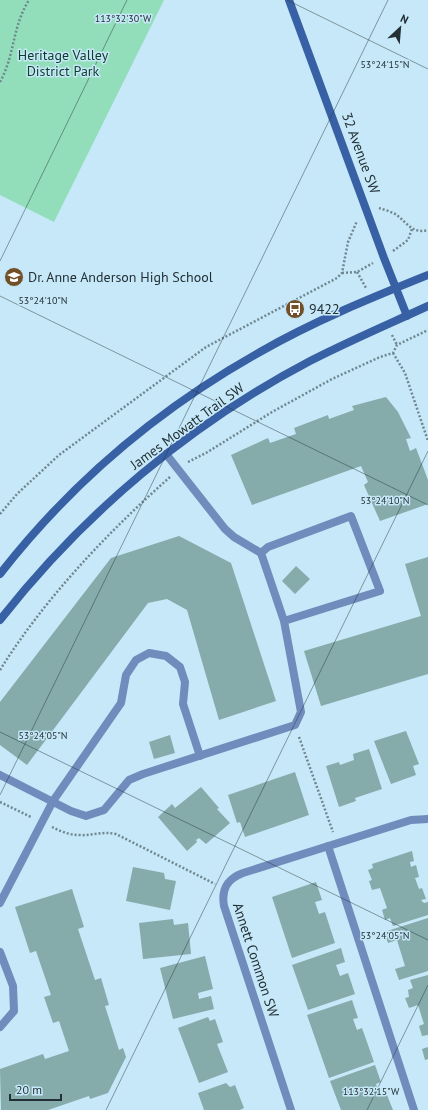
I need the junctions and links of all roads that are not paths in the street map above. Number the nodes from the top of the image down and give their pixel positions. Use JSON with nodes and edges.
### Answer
{"nodes":[{"id":1,"x":289,"y":0,"type":"edge"},
{"id":2,"x":428,"y":275,"type":"edge"},
{"id":3,"x":396,"y":288,"type":"junction"},
{"id":4,"x":428,"y":306,"type":"edge"},
{"id":5,"x":407,"y":316,"type":"junction"},
{"id":6,"x":166,"y":454,"type":"junction"},
{"id":7,"x":261,"y":553,"type":"junction"},
{"id":8,"x":0,"y":574,"type":"edge"},
{"id":9,"x":0,"y":620,"type":"edge"},
{"id":10,"x":284,"y":621,"type":"junction"},
{"id":11,"x":200,"y":756,"type":"junction"},
{"id":12,"x":0,"y":775,"type":"edge"},
{"id":13,"x":53,"y":801,"type":"junction"},
{"id":14,"x":428,"y":819,"type":"edge"},
{"id":15,"x":328,"y":846,"type":"junction"},
{"id":16,"x":0,"y":903,"type":"edge"},
{"id":17,"x":0,"y":952,"type":"edge"},
{"id":18,"x":0,"y":1027,"type":"edge"},
{"id":19,"x":291,"y":1110,"type":"edge"},
{"id":20,"x":414,"y":1110,"type":"edge"}],
"edges":[{"from":1,"to":3,"type":"main road","name":"32 Avenue SW"},
{"from":2,"to":3,"type":"main road","name":"James Mowatt Trail SW"},
{"from":3,"to":5,"type":"main road","name":"32 Avenue SW"},
{"from":3,"to":8,"type":"main road","name":"James Mowatt Trail SW"},
{"from":4,"to":5,"type":"main road","name":"James Mowatt Trail SW"},
{"from":5,"to":6,"type":"main road","name":"James Mowatt Trail SW"},
{"from":6,"to":7,"type":"street"},
{"from":6,"to":9,"type":"main road","name":"James Mowatt Trail SW"},
{"from":7,"to":10,"type":"street"},
{"from":7,"to":10,"type":"street"},
{"from":10,"to":11,"type":"street"},
{"from":11,"to":13,"type":"street"},
{"from":11,"to":13,"type":"street"},
{"from":12,"to":13,"type":"street"},
{"from":13,"to":16,"type":"street"},
{"from":14,"to":15,"type":"street","name":"Annett Common SW"},
{"from":15,"to":19,"type":"street","name":"Annett Common SW"},
{"from":15,"to":20,"type":"street"},
{"from":17,"to":18,"type":"street"}]}
